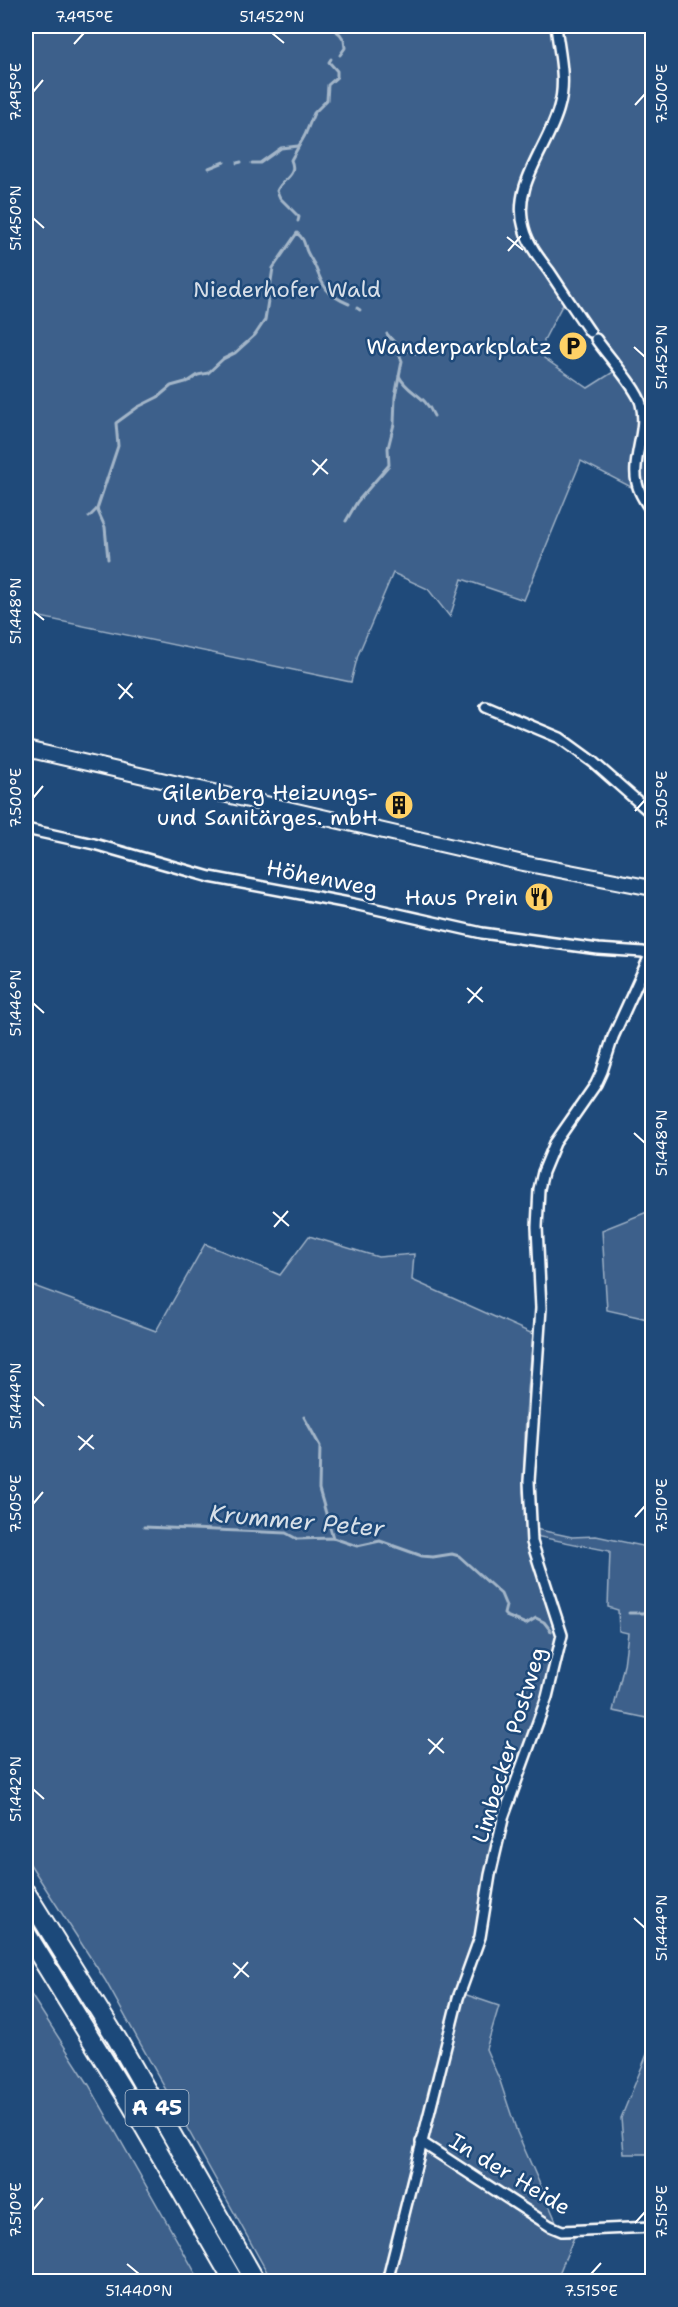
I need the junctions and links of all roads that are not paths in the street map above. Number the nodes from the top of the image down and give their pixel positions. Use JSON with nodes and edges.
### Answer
{"nodes":[{"id":1,"x":556,"y":26,"type":"edge"},
{"id":2,"x":652,"y":512,"type":"edge"},
{"id":3,"x":486,"y":707,"type":"dead end"},
{"id":4,"x":26,"y":749,"type":"edge"},
{"id":5,"x":652,"y":814,"type":"edge"},
{"id":6,"x":26,"y":829,"type":"edge"},
{"id":7,"x":652,"y":888,"type":"edge"},
{"id":8,"x":651,"y":953,"type":"edge"},
{"id":9,"x":649,"y":966,"type":"edge"},
{"id":10,"x":26,"y":1893,"type":"edge"},
{"id":11,"x":26,"y":1933,"type":"edge"},
{"id":12,"x":422,"y":2142,"type":"junction"},
{"id":13,"x":652,"y":2227,"type":"edge"},
{"id":14,"x":234,"y":2282,"type":"edge"},
{"id":15,"x":256,"y":2282,"type":"edge"},
{"id":16,"x":387,"y":2282,"type":"edge"}],
"edges":[{"from":1,"to":2,"type":"street"},
{"from":3,"to":5,"type":"street"},
{"from":4,"to":7,"type":"main road"},
{"from":6,"to":8,"type":"street","name":"Höhenweg"},
{"from":8,"to":9,"type":"street","name":"Limbecker Postweg"},
{"from":9,"to":12,"type":"street","name":"Limbecker Postweg"},
{"from":10,"to":15,"type":"highway","number":"A 45"},
{"from":11,"to":14,"type":"highway","number":"A 45"},
{"from":12,"to":13,"type":"street","name":"In der Heide"},
{"from":12,"to":16,"type":"street","name":"Limbecker Postweg"}]}
